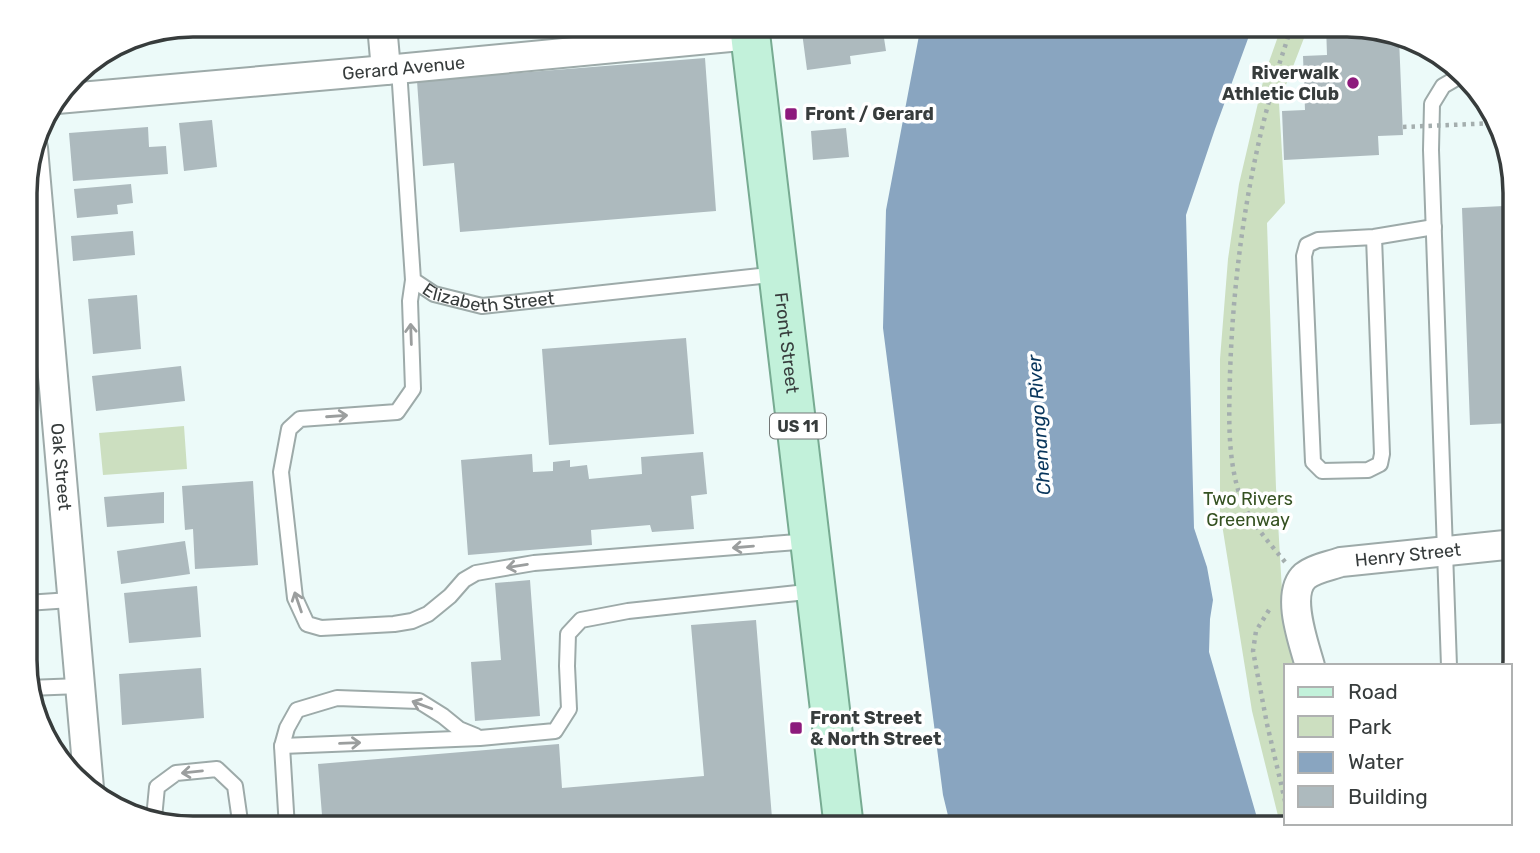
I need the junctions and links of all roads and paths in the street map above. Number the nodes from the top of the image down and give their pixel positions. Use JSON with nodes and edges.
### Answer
{"nodes":[{"id":1,"x":385,"y":37,"type":"edge"},
{"id":2,"x":606,"y":37,"type":"edge"},
{"id":3,"x":751,"y":37,"type":"edge"},
{"id":4,"x":1288,"y":37,"type":"edge"},
{"id":5,"x":585,"y":38,"type":"edge"},
{"id":6,"x":392,"y":70,"type":"junction"},
{"id":7,"x":1455,"y":79,"type":"edge"},
{"id":8,"x":69,"y":98,"type":"edge"},
{"id":9,"x":1487,"y":124,"type":"edge"},
{"id":10,"x":1403,"y":127,"type":"dead end"},
{"id":11,"x":37,"y":196,"type":"edge"},
{"id":12,"x":1434,"y":227,"type":"junction"},
{"id":13,"x":1374,"y":237,"type":"junction"},
{"id":14,"x":780,"y":274,"type":"junction"},
{"id":15,"x":413,"y":280,"type":"junction"},
{"id":16,"x":811,"y":541,"type":"junction"},
{"id":17,"x":1444,"y":551,"type":"junction"},
{"id":18,"x":1503,"y":551,"type":"edge"},
{"id":19,"x":1292,"y":571,"type":"junction"},
{"id":20,"x":817,"y":590,"type":"junction"},
{"id":21,"x":71,"y":600,"type":"junction"},
{"id":22,"x":37,"y":602,"type":"edge"},
{"id":23,"x":1271,"y":608,"type":"dead end"},
{"id":24,"x":1309,"y":664,"type":"edge"},
{"id":25,"x":1449,"y":664,"type":"edge"},
{"id":26,"x":80,"y":686,"type":"junction"},
{"id":27,"x":39,"y":688,"type":"edge"},
{"id":28,"x":480,"y":738,"type":"junction"},
{"id":29,"x":282,"y":746,"type":"junction"},
{"id":30,"x":88,"y":776,"type":"edge"},
{"id":31,"x":1284,"y":796,"type":"edge"},
{"id":32,"x":155,"y":812,"type":"edge"},
{"id":33,"x":239,"y":816,"type":"edge"},
{"id":34,"x":287,"y":816,"type":"edge"},
{"id":35,"x":843,"y":816,"type":"edge"}],
"edges":[{"from":1,"to":6,"type":"street","name":"Elizabeth Street"},
{"from":2,"to":5,"type":"street","name":"Gerard Avenue"},
{"from":3,"to":14,"type":"main road","name":"Front Street","number":"US 11"},
{"from":4,"to":19,"type":"path"},
{"from":5,"to":6,"type":"street","name":"Gerard Avenue"},
{"from":6,"to":8,"type":"street","name":"Gerard Avenue"},
{"from":6,"to":15,"type":"lane","name":"Elizabeth Street"},
{"from":7,"to":12,"type":"lane"},
{"from":9,"to":10,"type":"path","bridge":true},
{"from":11,"to":21,"type":"street","name":"Oak Street"},
{"from":12,"to":13,"type":"lane"},
{"from":12,"to":17,"type":"lane"},
{"from":13,"to":13,"type":"lane"},
{"from":14,"to":15,"type":"lane","name":"Elizabeth Street"},
{"from":14,"to":16,"type":"main road","name":"Front Street","number":"US 11"},
{"from":16,"to":15,"type":"lane","one_way":true},
{"from":16,"to":20,"type":"main road","name":"Front Street","number":"US 11"},
{"from":17,"to":18,"type":"street","name":"Henry Street"},
{"from":17,"to":19,"type":"street","name":"Henry Street"},
{"from":17,"to":25,"type":"lane"},
{"from":19,"to":24,"type":"street"},
{"from":20,"to":28,"type":"lane"},
{"from":20,"to":35,"type":"main road","name":"Front Street","number":"US 11"},
{"from":21,"to":22,"type":"lane"},
{"from":21,"to":26,"type":"street","name":"Oak Street"},
{"from":23,"to":31,"type":"path"},
{"from":26,"to":27,"type":"lane"},
{"from":26,"to":30,"type":"street","name":"Oak Street"},
{"from":29,"to":28,"type":"lane","one_way":true},
{"from":28,"to":29,"type":"lane","one_way":true},
{"from":29,"to":34,"type":"lane"},
{"from":33,"to":32,"type":"lane","one_way":true}]}
